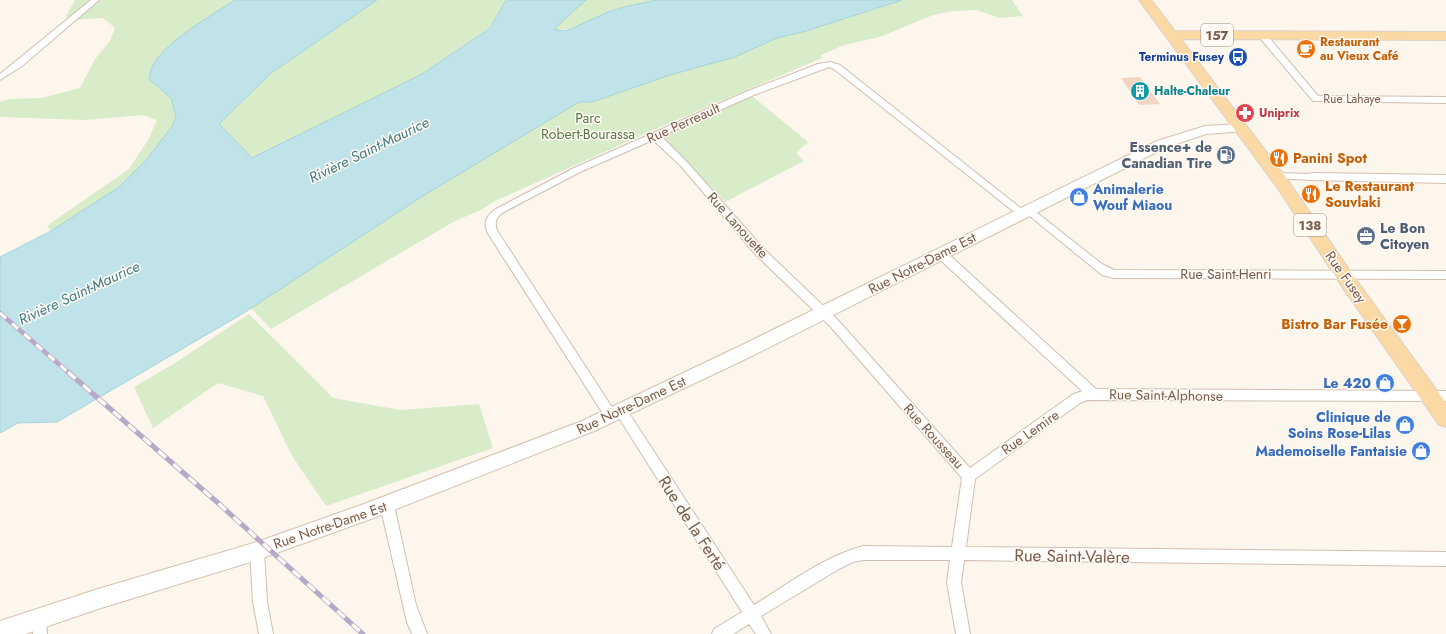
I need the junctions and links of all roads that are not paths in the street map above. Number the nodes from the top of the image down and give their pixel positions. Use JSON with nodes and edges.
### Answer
{"nodes":[{"id":1,"x":95,"y":0,"type":"edge"},
{"id":2,"x":1145,"y":0,"type":"edge"},
{"id":3,"x":1171,"y":35,"type":"junction"},
{"id":4,"x":1263,"y":36,"type":"junction"},
{"id":5,"x":1446,"y":36,"type":"edge"},
{"id":6,"x":0,"y":78,"type":"edge"},
{"id":7,"x":1446,"y":100,"type":"edge"},
{"id":8,"x":1240,"y":128,"type":"junction"},
{"id":9,"x":655,"y":136,"type":"junction"},
{"id":10,"x":1276,"y":176,"type":"junction"},
{"id":11,"x":1313,"y":177,"type":"joint"},
{"id":12,"x":1446,"y":179,"type":"edge"},
{"id":13,"x":1025,"y":212,"type":"junction"},
{"id":14,"x":940,"y":253,"type":"junction"},
{"id":15,"x":1343,"y":274,"type":"junction"},
{"id":16,"x":1446,"y":275,"type":"edge"},
{"id":17,"x":823,"y":312,"type":"junction"},
{"id":18,"x":1093,"y":394,"type":"junction"},
{"id":19,"x":1438,"y":396,"type":"edge"},
{"id":20,"x":616,"y":414,"type":"junction"},
{"id":21,"x":1446,"y":419,"type":"edge"},
{"id":22,"x":969,"y":476,"type":"junction"},
{"id":23,"x":387,"y":505,"type":"junction"},
{"id":24,"x":256,"y":551,"type":"junction"},
{"id":25,"x":958,"y":554,"type":"junction"},
{"id":26,"x":1446,"y":559,"type":"edge"},
{"id":27,"x":751,"y":616,"type":"junction"},
{"id":28,"x":40,"y":626,"type":"edge"},
{"id":29,"x":0,"y":632,"type":"edge"},
{"id":30,"x":266,"y":634,"type":"edge"},
{"id":31,"x":420,"y":634,"type":"edge"},
{"id":32,"x":719,"y":634,"type":"edge"},
{"id":33,"x":764,"y":634,"type":"edge"},
{"id":34,"x":964,"y":634,"type":"edge"}],
"edges":[{"from":1,"to":6,"type":"street"},
{"from":2,"to":3,"type":"main road","name":"Rue Fusey","number":"138"},
{"from":3,"to":4,"type":"main road","number":"157"},
{"from":3,"to":8,"type":"main road","name":"Rue Fusey","number":"138"},
{"from":4,"to":5,"type":"main road","number":"157"},
{"from":4,"to":7,"type":"street","name":"Rue Lahaye"},
{"from":8,"to":10,"type":"main road","name":"Rue Fusey","number":"138"},
{"from":8,"to":13,"type":"street","name":"Rue Notre-Dame Est"},
{"from":9,"to":13,"type":"street","name":"Rue Perreault"},
{"from":9,"to":17,"type":"street","name":"Rue Lanouette"},
{"from":9,"to":20,"type":"street","name":"Rue Perreault"},
{"from":10,"to":11,"type":"street"},
{"from":10,"to":15,"type":"main road","name":"Rue Fusey","number":"138"},
{"from":11,"to":12,"type":"street"},
{"from":13,"to":14,"type":"street","name":"Rue Notre-Dame Est"},
{"from":13,"to":15,"type":"street","name":"Rue Saint-Henri"},
{"from":14,"to":17,"type":"street","name":"Rue Notre-Dame Est"},
{"from":14,"to":18,"type":"street","name":"Rue Saint-Alphonse"},
{"from":15,"to":16,"type":"street","name":"Rue Saint-Henri"},
{"from":15,"to":19,"type":"main road","name":"Rue Fusey","number":"138"},
{"from":17,"to":20,"type":"street","name":"Rue Notre-Dame Est"},
{"from":17,"to":22,"type":"street","name":"Rue Rousseau"},
{"from":18,"to":19,"type":"street","name":"Rue Saint-Alphonse"},
{"from":18,"to":22,"type":"street","name":"Rue Lemire"},
{"from":19,"to":21,"type":"main road","name":"Rue Fusey","number":"138"},
{"from":20,"to":23,"type":"street","name":"Rue Notre-Dame Est"},
{"from":20,"to":27,"type":"street","name":"Rue de la Ferté"},
{"from":22,"to":25,"type":"street","name":"Rue Rousseau"},
{"from":23,"to":24,"type":"street","name":"Rue Notre-Dame Est"},
{"from":23,"to":31,"type":"street"},
{"from":24,"to":28,"type":"street","name":"Rue Notre-Dame Est"},
{"from":24,"to":30,"type":"street"},
{"from":25,"to":26,"type":"street","name":"Rue Saint-Valère"},
{"from":25,"to":27,"type":"street","name":"Rue Saint-Valère"},
{"from":25,"to":34,"type":"street","name":"Rue Rousseau"},
{"from":27,"to":32,"type":"street","name":"Rue Saint-Valère"},
{"from":27,"to":33,"type":"street","name":"Rue de la Ferté"},
{"from":28,"to":29,"type":"street","name":"Rue Notre-Dame Est"}]}
